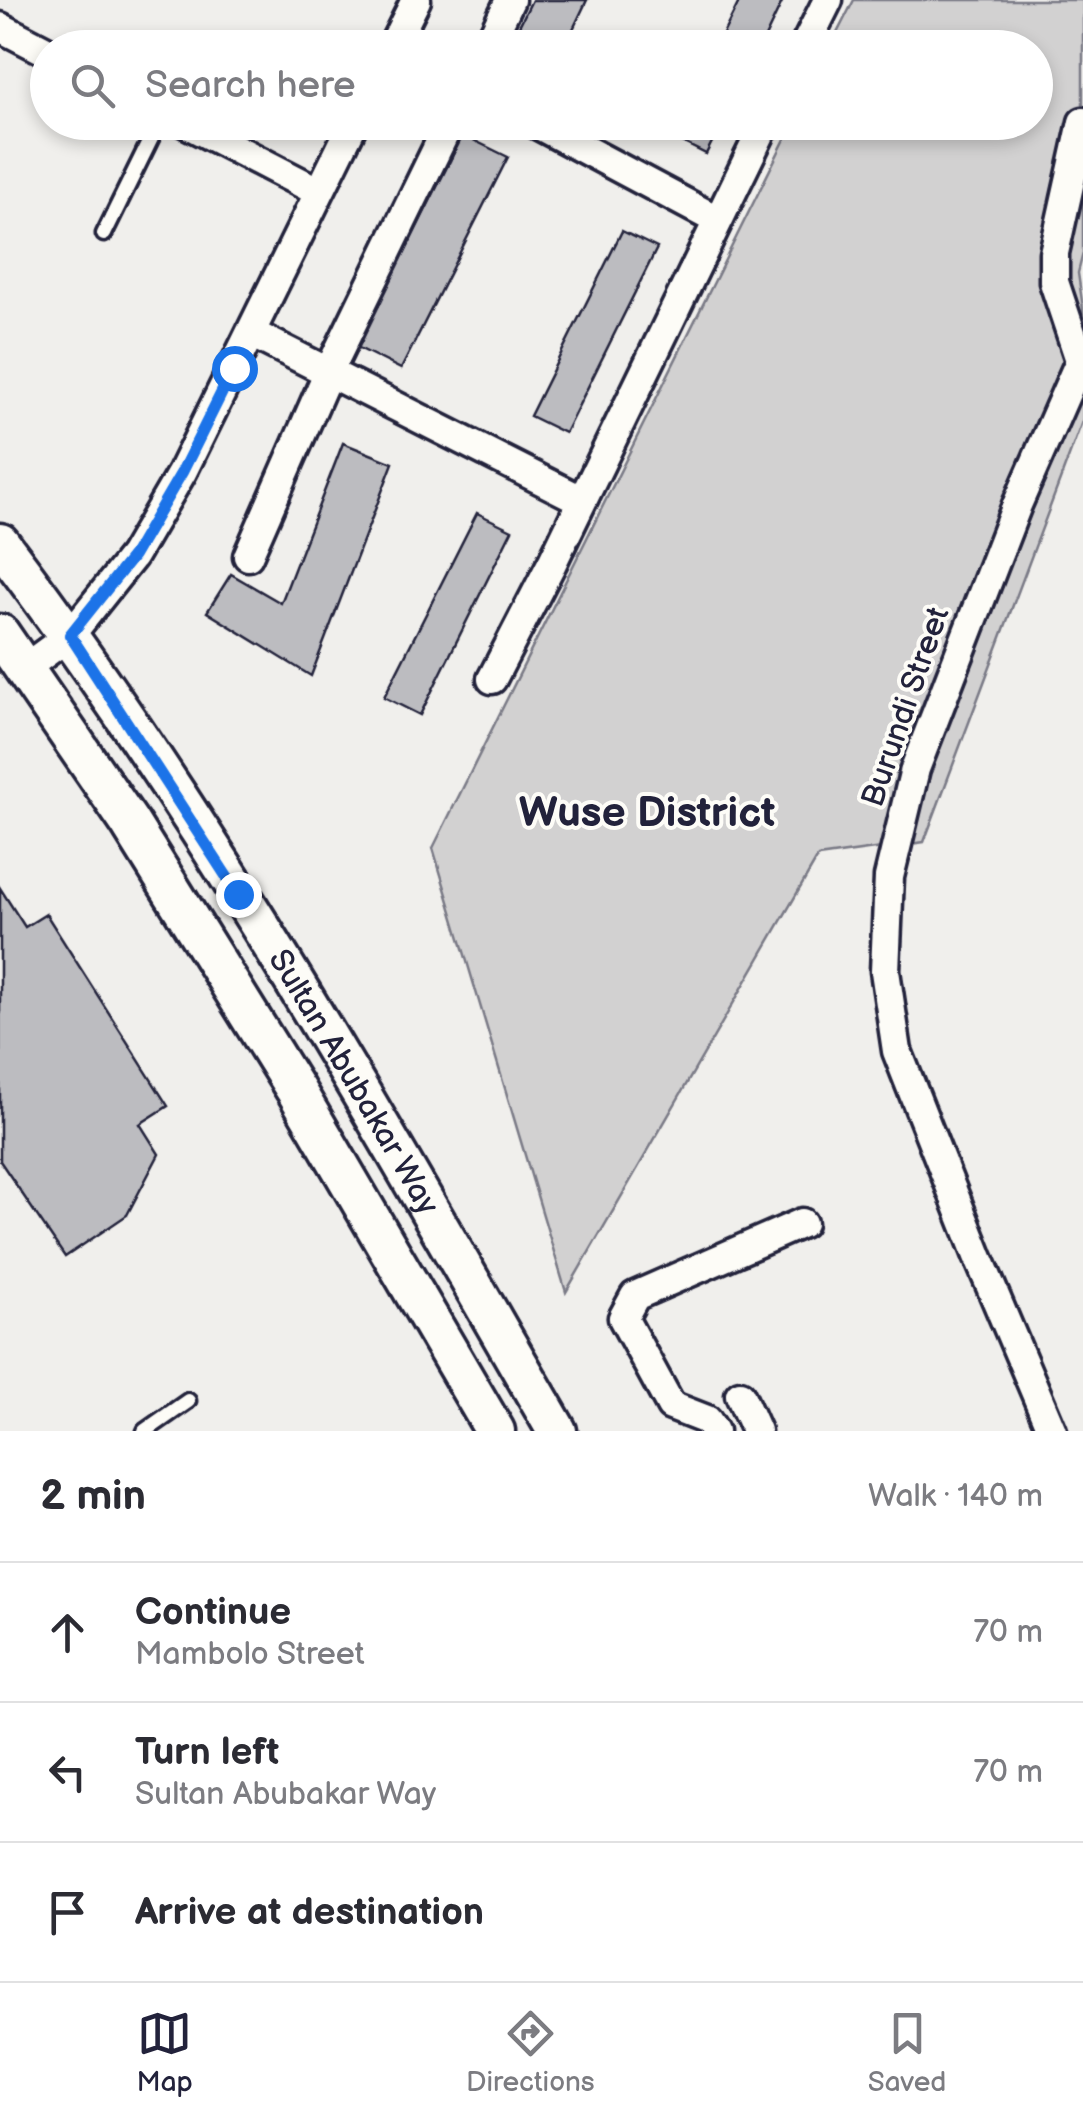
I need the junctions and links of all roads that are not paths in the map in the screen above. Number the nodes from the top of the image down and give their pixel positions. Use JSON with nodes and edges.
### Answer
{"nodes":[{"id":1,"x":416,"y":0,"type":"edge"},
{"id":2,"x":510,"y":0,"type":"edge"},
{"id":3,"x":828,"y":0,"type":"edge"},
{"id":4,"x":0,"y":27,"type":"edge"},
{"id":5,"x":401,"y":30,"type":"edge"},
{"id":6,"x":496,"y":30,"type":"edge"},
{"id":7,"x":813,"y":30,"type":"edge"},
{"id":8,"x":30,"y":43,"type":"edge"},
{"id":9,"x":1083,"y":122,"type":"edge"},
{"id":10,"x":150,"y":140,"type":"edge"},
{"id":11,"x":219,"y":140,"type":"edge"},
{"id":12,"x":345,"y":140,"type":"edge"},
{"id":13,"x":441,"y":140,"type":"edge"},
{"id":14,"x":566,"y":140,"type":"edge"},
{"id":15,"x":757,"y":140,"type":"edge"},
{"id":16,"x":319,"y":192,"type":"junction"},
{"id":17,"x":717,"y":220,"type":"junction"},
{"id":18,"x":104,"y":234,"type":"dead end"},
{"id":19,"x":251,"y":333,"type":"junction"},
{"id":20,"x":1082,"y":357,"type":"edge"},
{"id":21,"x":329,"y":371,"type":"junction"},
{"id":22,"x":581,"y":500,"type":"junction"},
{"id":23,"x":0,"y":542,"type":"edge"},
{"id":24,"x":248,"y":556,"type":"dead end"},
{"id":25,"x":0,"y":634,"type":"edge"},
{"id":26,"x":70,"y":635,"type":"junction"},
{"id":27,"x":25,"y":668,"type":"junction"},
{"id":28,"x":492,"y":678,"type":"dead end"},
{"id":29,"x":802,"y":1223,"type":"dead end"},
{"id":30,"x":740,"y":1396,"type":"dead end"},
{"id":31,"x":188,"y":1402,"type":"dead end"},
{"id":32,"x":145,"y":1431,"type":"edge"},
{"id":33,"x":495,"y":1431,"type":"edge"},
{"id":34,"x":557,"y":1431,"type":"edge"},
{"id":35,"x":714,"y":1431,"type":"edge"},
{"id":36,"x":756,"y":1431,"type":"edge"},
{"id":37,"x":1052,"y":1431,"type":"edge"}],
"edges":[{"from":1,"to":5,"type":"street"},
{"from":2,"to":6,"type":"street"},
{"from":3,"to":7,"type":"street"},
{"from":4,"to":8,"type":"street"},
{"from":9,"to":20,"type":"street"},
{"from":10,"to":18,"type":"lane"},
{"from":11,"to":16,"type":"street"},
{"from":12,"to":16,"type":"street"},
{"from":13,"to":21,"type":"street"},
{"from":14,"to":17,"type":"street"},
{"from":15,"to":17,"type":"street"},
{"from":16,"to":19,"type":"street"},
{"from":17,"to":22,"type":"street"},
{"from":19,"to":21,"type":"street"},
{"from":19,"to":26,"type":"street"},
{"from":20,"to":37,"type":"street","name":"Burundi Street"},
{"from":21,"to":22,"type":"street"},
{"from":21,"to":24,"type":"street"},
{"from":22,"to":28,"type":"street"},
{"from":23,"to":26,"type":"main road","name":"Sultan Abubakar Way"},
{"from":25,"to":27,"type":"main road","name":"Sultan Abubakar Way"},
{"from":26,"to":27,"type":"street"},
{"from":26,"to":34,"type":"main road","name":"Sultan Abubakar Way"},
{"from":27,"to":33,"type":"main road","name":"Sultan Abubakar Way"},
{"from":29,"to":35,"type":"street"},
{"from":30,"to":36,"type":"street"},
{"from":31,"to":32,"type":"lane"}]}
